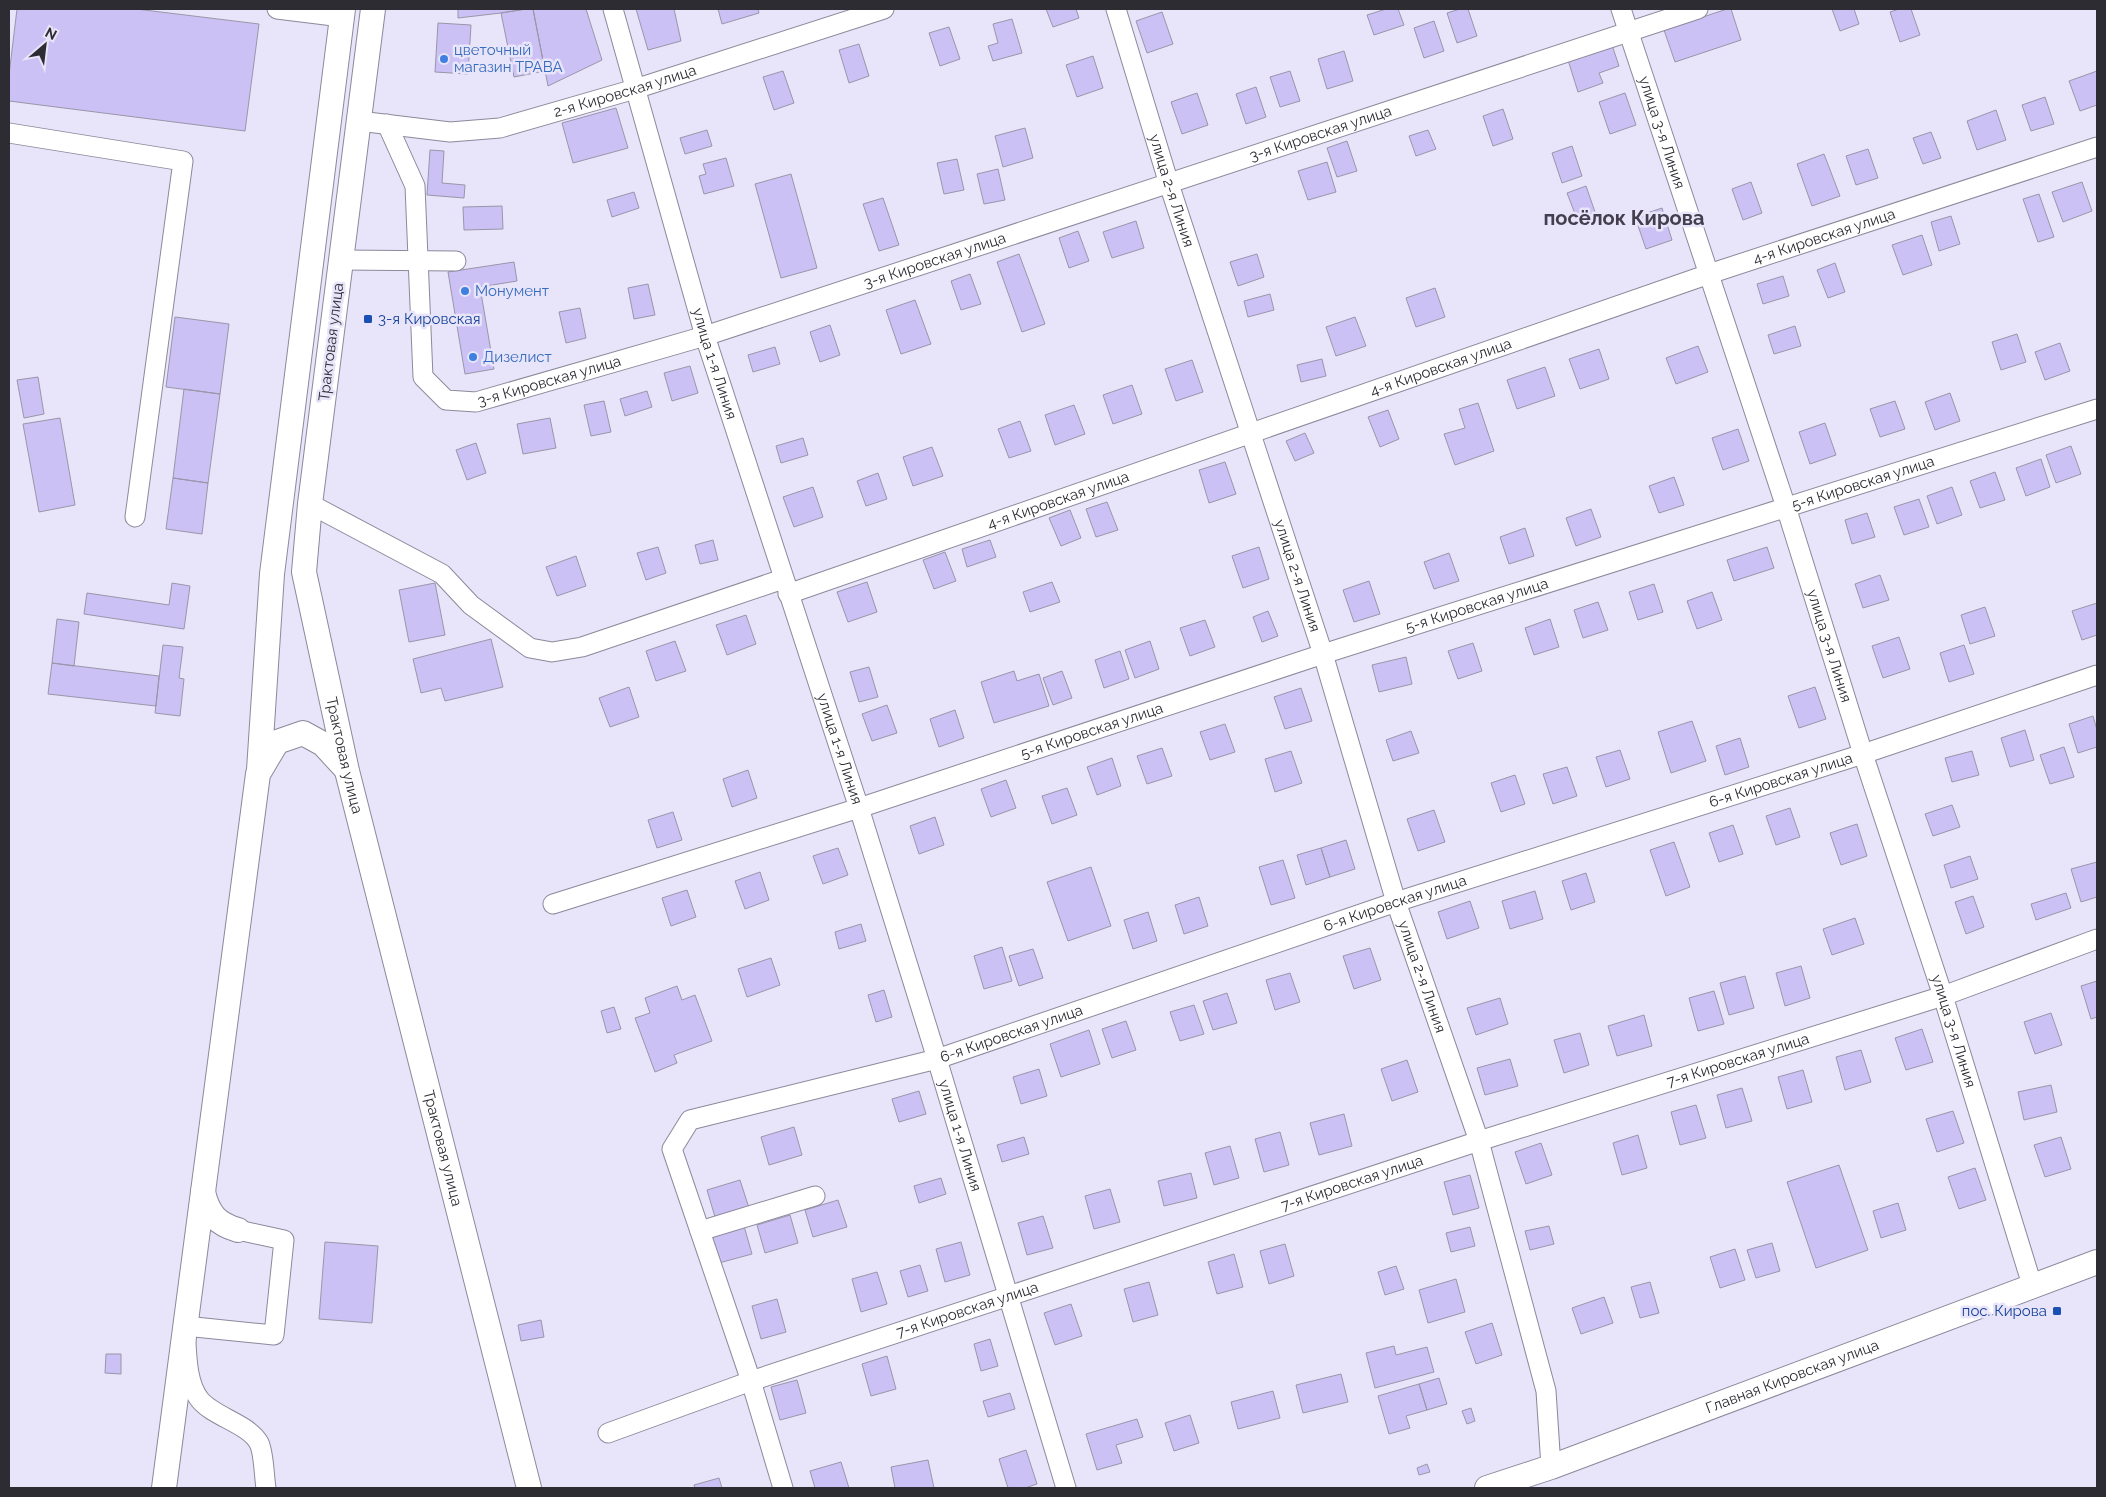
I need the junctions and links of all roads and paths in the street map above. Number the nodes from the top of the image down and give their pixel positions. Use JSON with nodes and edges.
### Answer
{"nodes":[{"id":1,"x":276,"y":9,"type":"edge"},
{"id":2,"x":373,"y":9,"type":"edge"},
{"id":3,"x":613,"y":9,"type":"edge"},
{"id":4,"x":884,"y":9,"type":"edge"},
{"id":5,"x":1116,"y":9,"type":"edge"},
{"id":6,"x":1621,"y":9,"type":"edge"},
{"id":7,"x":1698,"y":9,"type":"edge"},
{"id":8,"x":343,"y":13,"type":"edge"},
{"id":9,"x":1629,"y":31,"type":"junction"},
{"id":10,"x":635,"y":89,"type":"junction"},
{"id":11,"x":359,"y":121,"type":"junction"},
{"id":12,"x":387,"y":124,"type":"junction"},
{"id":13,"x":9,"y":133,"type":"edge"},
{"id":14,"x":2097,"y":147,"type":"edge"},
{"id":15,"x":1169,"y":184,"type":"junction"},
{"id":16,"x":341,"y":260,"type":"junction"},
{"id":17,"x":418,"y":261,"type":"junction"},
{"id":18,"x":456,"y":261,"type":"dead end"},
{"id":19,"x":1708,"y":274,"type":"junction"},
{"id":20,"x":705,"y":336,"type":"junction"},
{"id":21,"x":2097,"y":409,"type":"edge"},
{"id":22,"x":1249,"y":434,"type":"junction"},
{"id":23,"x":310,"y":504,"type":"junction"},
{"id":24,"x":1786,"y":507,"type":"junction"},
{"id":25,"x":135,"y":517,"type":"dead end"},
{"id":26,"x":786,"y":587,"type":"junction"},
{"id":27,"x":1322,"y":654,"type":"junction"},
{"id":28,"x":2097,"y":675,"type":"edge"},
{"id":29,"x":1863,"y":754,"type":"junction"},
{"id":30,"x":347,"y":771,"type":"junction"},
{"id":31,"x":258,"y":774,"type":"junction"},
{"id":32,"x":859,"y":808,"type":"junction"},
{"id":33,"x":1396,"y":902,"type":"junction"},
{"id":34,"x":553,"y":904,"type":"dead end"},
{"id":35,"x":2097,"y":938,"type":"edge"},
{"id":36,"x":1944,"y":996,"type":"junction"},
{"id":37,"x":937,"y":1059,"type":"junction"},
{"id":38,"x":1479,"y":1141,"type":"junction"},
{"id":39,"x":203,"y":1191,"type":"junction"},
{"id":40,"x":816,"y":1196,"type":"dead end"},
{"id":41,"x":238,"y":1230,"type":"joint"},
{"id":42,"x":700,"y":1231,"type":"junction"},
{"id":43,"x":2097,"y":1262,"type":"edge"},
{"id":44,"x":2032,"y":1285,"type":"junction"},
{"id":45,"x":1009,"y":1296,"type":"junction"},
{"id":46,"x":185,"y":1326,"type":"junction"},
{"id":47,"x":751,"y":1380,"type":"junction"},
{"id":48,"x":608,"y":1434,"type":"dead end"},
{"id":49,"x":1551,"y":1467,"type":"junction"},
{"id":50,"x":164,"y":1488,"type":"edge"},
{"id":51,"x":266,"y":1488,"type":"edge"},
{"id":52,"x":529,"y":1488,"type":"edge"},
{"id":53,"x":783,"y":1488,"type":"edge"},
{"id":54,"x":1066,"y":1488,"type":"edge"},
{"id":55,"x":1487,"y":1488,"type":"edge"}],
"edges":[{"from":1,"to":8,"type":"street"},
{"from":2,"to":11,"type":"main road","name":"Трактовая улица"},
{"from":3,"to":10,"type":"street","name":"улица 1-я Линия"},
{"from":4,"to":10,"type":"street","name":"2-я Кировская улица"},
{"from":5,"to":15,"type":"street","name":"улица 2-я Линия"},
{"from":6,"to":9,"type":"street","name":"улица 3-я Линия"},
{"from":7,"to":9,"type":"street","name":"3-я Кировская улица"},
{"from":8,"to":31,"type":"main road","name":"Трактовая улица"},
{"from":9,"to":15,"type":"street","name":"3-я Кировская улица"},
{"from":9,"to":19,"type":"street","name":"улица 3-я Линия"},
{"from":10,"to":12,"type":"street","name":"2-я Кировская улица"},
{"from":10,"to":20,"type":"street","name":"улица 1-я Линия"},
{"from":11,"to":12,"type":"street","name":"2-я Кировская улица"},
{"from":11,"to":16,"type":"main road","name":"Трактовая улица"},
{"from":12,"to":17,"type":"street","name":"3-я Кировская улица"},
{"from":13,"to":25,"type":"street"},
{"from":14,"to":19,"type":"street","name":"4-я Кировская улица"},
{"from":15,"to":20,"type":"street","name":"3-я Кировская улица"},
{"from":15,"to":22,"type":"street","name":"улица 2-я Линия"},
{"from":16,"to":17,"type":"street"},
{"from":16,"to":23,"type":"main road","name":"Трактовая улица"},
{"from":17,"to":18,"type":"street"},
{"from":17,"to":20,"type":"street","name":"3-я Кировская улица"},
{"from":19,"to":22,"type":"street","name":"4-я Кировская улица"},
{"from":19,"to":24,"type":"street","name":"улица 3-я Линия"},
{"from":20,"to":26,"type":"street","name":"улица 1-я Линия"},
{"from":21,"to":24,"type":"street","name":"5-я Кировская улица"},
{"from":22,"to":26,"type":"street","name":"4-я Кировская улица"},
{"from":22,"to":27,"type":"street","name":"улица 2-я Линия"},
{"from":23,"to":26,"type":"street","name":"4-я Кировская улица"},
{"from":23,"to":30,"type":"main road","name":"Трактовая улица"},
{"from":24,"to":27,"type":"street","name":"5-я Кировская улица"},
{"from":24,"to":29,"type":"street","name":"улица 3-я Линия"},
{"from":26,"to":32,"type":"street","name":"улица 1-я Линия"},
{"from":27,"to":32,"type":"street","name":"5-я Кировская улица"},
{"from":27,"to":33,"type":"street","name":"улица 2-я Линия"},
{"from":28,"to":29,"type":"street","name":"6-я Кировская улица"},
{"from":29,"to":33,"type":"street","name":"6-я Кировская улица"},
{"from":29,"to":36,"type":"street","name":"улица 3-я Линия"},
{"from":30,"to":31,"type":"main road"},
{"from":30,"to":52,"type":"main road","name":"Трактовая улица"},
{"from":31,"to":39,"type":"main road","name":"Трактовая улица"},
{"from":32,"to":34,"type":"street","name":"5-я Кировская улица"},
{"from":32,"to":37,"type":"street","name":"улица 1-я Линия"},
{"from":33,"to":37,"type":"street","name":"6-я Кировская улица"},
{"from":33,"to":38,"type":"street","name":"улица 2-я Линия"},
{"from":35,"to":36,"type":"street","name":"7-я Кировская улица"},
{"from":36,"to":38,"type":"street","name":"7-я Кировская улица"},
{"from":36,"to":44,"type":"street","name":"улица 3-я Линия"},
{"from":37,"to":42,"type":"street","name":"6-я Кировская улица"},
{"from":37,"to":45,"type":"street","name":"улица 1-я Линия"},
{"from":38,"to":45,"type":"street","name":"7-я Кировская улица"},
{"from":38,"to":49,"type":"street","name":"улица 2-я Линия"},
{"from":39,"to":41,"type":"main road"},
{"from":39,"to":46,"type":"main road","name":"Трактовая улица"},
{"from":40,"to":42,"type":"street"},
{"from":41,"to":46,"type":"street"},
{"from":42,"to":47,"type":"street"},
{"from":43,"to":44,"type":"main road","name":"Главная Кировская улица"},
{"from":44,"to":49,"type":"main road","name":"Главная Кировская улица"},
{"from":45,"to":47,"type":"street","name":"7-я Кировская улица"},
{"from":45,"to":54,"type":"street","name":"улица 1-я Линия"},
{"from":46,"to":50,"type":"main road","name":"Трактовая улица"},
{"from":46,"to":51,"type":"street"},
{"from":47,"to":48,"type":"street","name":"7-я Кировская улица"},
{"from":47,"to":53,"type":"street"},
{"from":49,"to":55,"type":"main road","name":"Главная Кировская улица"}]}
